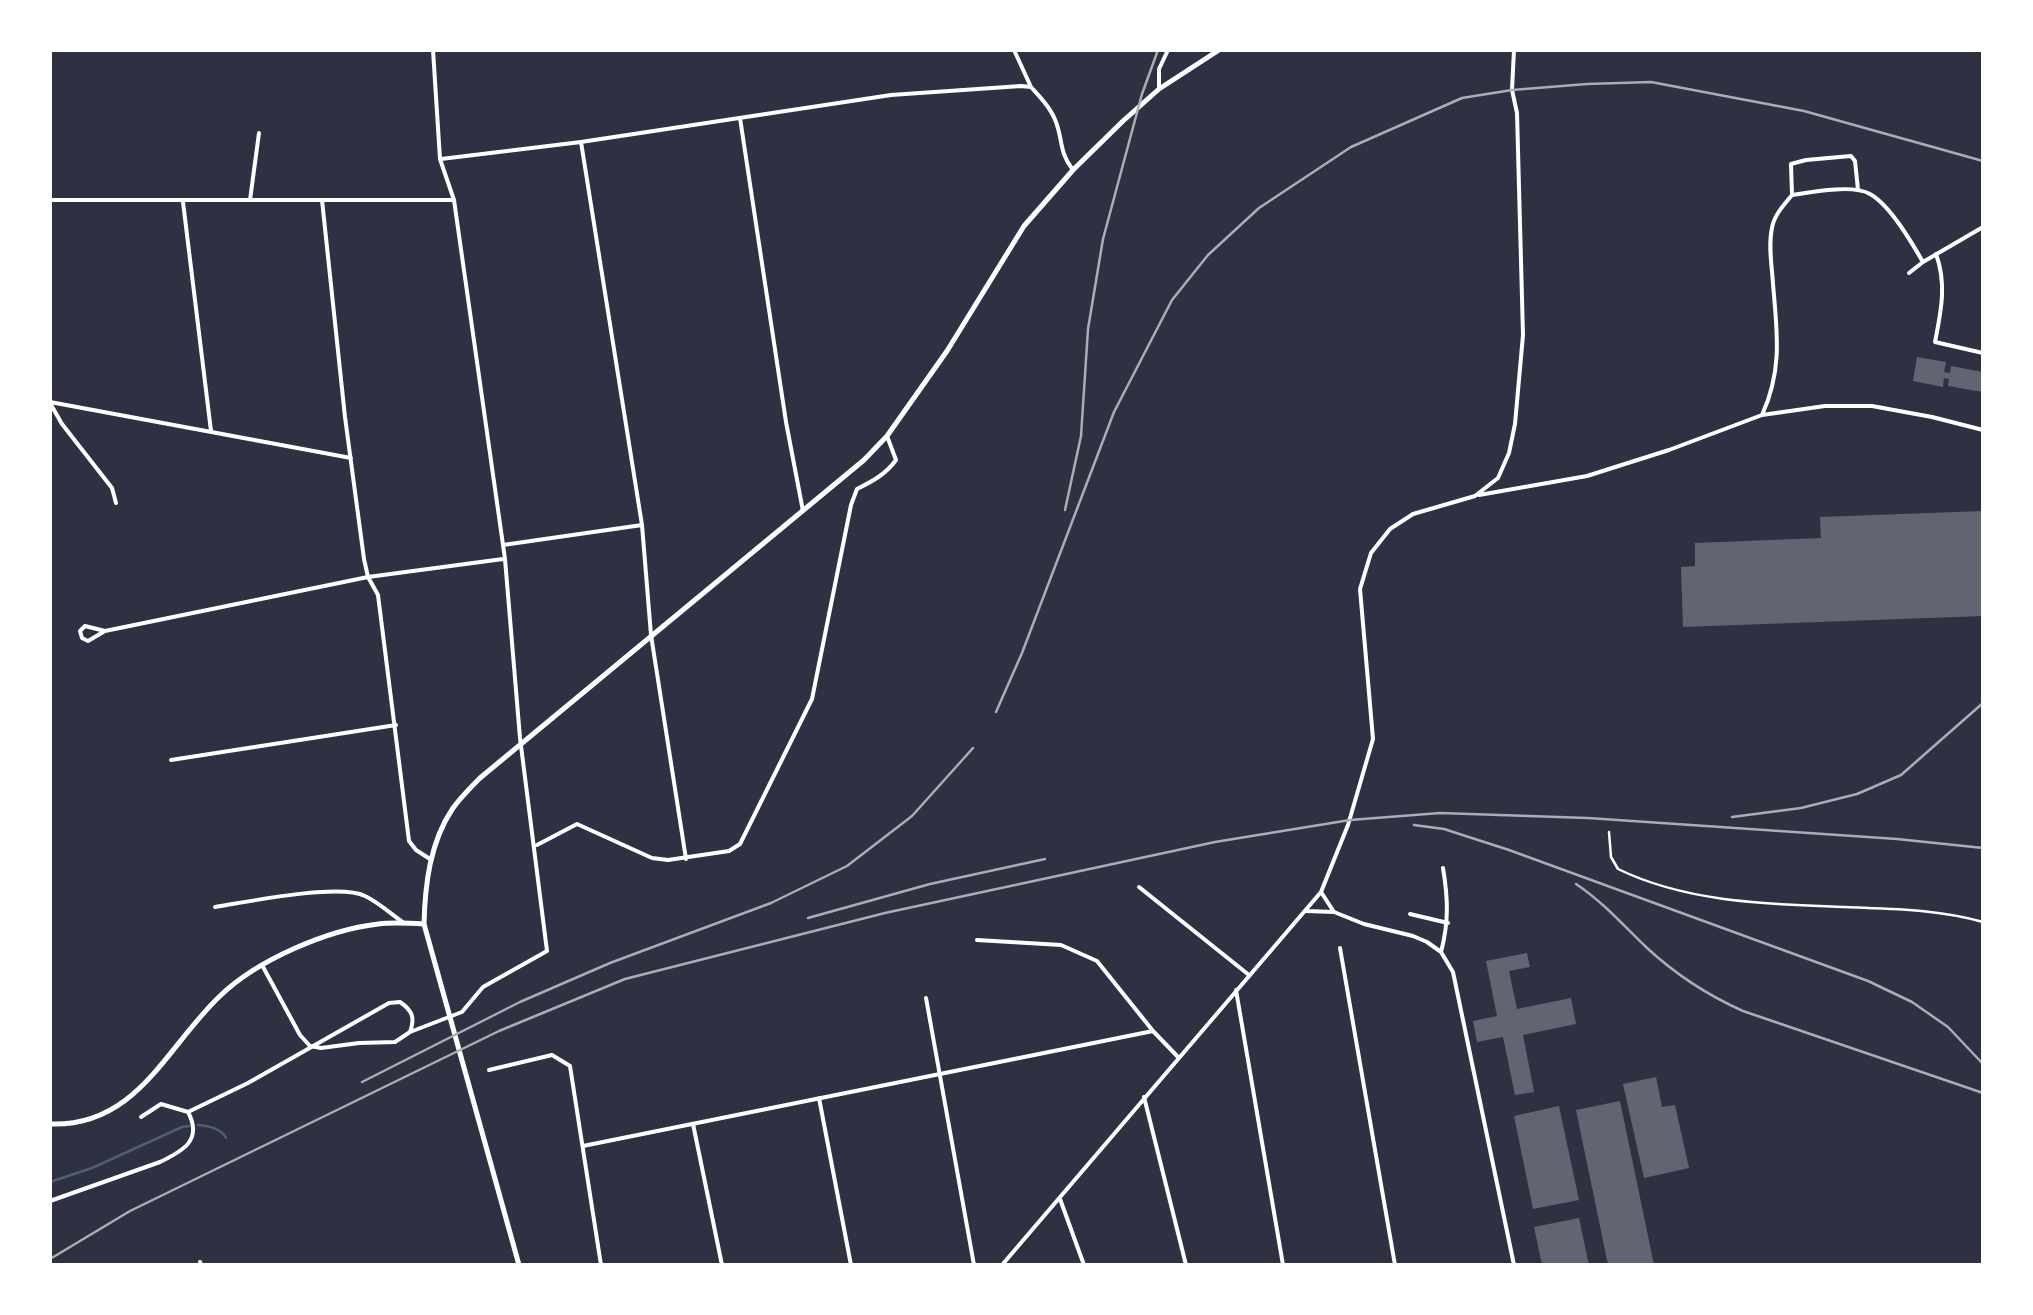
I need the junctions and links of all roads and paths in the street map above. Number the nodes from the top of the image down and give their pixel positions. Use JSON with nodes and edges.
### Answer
{"nodes":[{"id":1,"x":432,"y":50,"type":"edge"},
{"id":2,"x":1014,"y":50,"type":"edge"},
{"id":3,"x":1168,"y":50,"type":"edge"},
{"id":4,"x":1219,"y":50,"type":"edge"},
{"id":5,"x":1514,"y":50,"type":"edge"},
{"id":6,"x":1031,"y":87,"type":"junction"},
{"id":7,"x":1159,"y":89,"type":"junction"},
{"id":8,"x":740,"y":118,"type":"junction"},
{"id":9,"x":259,"y":133,"type":"dead end"},
{"id":10,"x":581,"y":142,"type":"junction"},
{"id":11,"x":440,"y":159,"type":"junction"},
{"id":12,"x":1073,"y":170,"type":"junction"},
{"id":13,"x":1858,"y":190,"type":"junction"},
{"id":14,"x":1792,"y":195,"type":"junction"},
{"id":15,"x":50,"y":200,"type":"edge"},
{"id":16,"x":183,"y":200,"type":"junction"},
{"id":17,"x":250,"y":200,"type":"junction"},
{"id":18,"x":322,"y":200,"type":"junction"},
{"id":19,"x":454,"y":200,"type":"junction"},
{"id":20,"x":1983,"y":227,"type":"edge"},
{"id":21,"x":1936,"y":254,"type":"junction"},
{"id":22,"x":1923,"y":262,"type":"junction"},
{"id":23,"x":1909,"y":273,"type":"dead end"},
{"id":24,"x":1983,"y":353,"type":"edge"},
{"id":25,"x":50,"y":403,"type":"edge"},
{"id":26,"x":1762,"y":415,"type":"junction"},
{"id":27,"x":1983,"y":430,"type":"edge"},
{"id":28,"x":211,"y":431,"type":"junction"},
{"id":29,"x":886,"y":436,"type":"junction"},
{"id":30,"x":351,"y":458,"type":"junction"},
{"id":31,"x":1474,"y":496,"type":"junction"},
{"id":32,"x":116,"y":504,"type":"dead end"},
{"id":33,"x":803,"y":510,"type":"junction"},
{"id":34,"x":642,"y":525,"type":"junction"},
{"id":35,"x":502,"y":545,"type":"junction"},
{"id":36,"x":505,"y":559,"type":"junction"},
{"id":37,"x":368,"y":577,"type":"junction"},
{"id":38,"x":104,"y":631,"type":"dead end"},
{"id":39,"x":652,"y":635,"type":"junction"},
{"id":40,"x":396,"y":725,"type":"junction"},
{"id":41,"x":521,"y":744,"type":"junction"},
{"id":42,"x":171,"y":760,"type":"dead end"},
{"id":43,"x":1609,"y":832,"type":"dead end"},
{"id":44,"x":535,"y":846,"type":"junction"},
{"id":45,"x":430,"y":859,"type":"junction"},
{"id":46,"x":686,"y":859,"type":"junction"},
{"id":47,"x":1443,"y":868,"type":"dead end"},
{"id":48,"x":1139,"y":887,"type":"dead end"},
{"id":49,"x":1321,"y":892,"type":"junction"},
{"id":50,"x":215,"y":907,"type":"dead end"},
{"id":51,"x":1306,"y":911,"type":"junction"},
{"id":52,"x":1334,"y":912,"type":"junction"},
{"id":53,"x":1410,"y":914,"type":"dead end"},
{"id":54,"x":1448,"y":922,"type":"junction"},
{"id":55,"x":1983,"y":922,"type":"edge"},
{"id":56,"x":404,"y":923,"type":"junction"},
{"id":57,"x":424,"y":924,"type":"junction"},
{"id":58,"x":978,"y":940,"type":"dead end"},
{"id":59,"x":1340,"y":948,"type":"dead end"},
{"id":60,"x":1442,"y":952,"type":"junction"},
{"id":61,"x":262,"y":966,"type":"junction"},
{"id":62,"x":1249,"y":976,"type":"junction"},
{"id":63,"x":1236,"y":990,"type":"junction"},
{"id":64,"x":926,"y":998,"type":"dead end"},
{"id":65,"x":1154,"y":1031,"type":"junction"},
{"id":66,"x":410,"y":1032,"type":"junction"},
{"id":67,"x":310,"y":1046,"type":"junction"},
{"id":68,"x":1178,"y":1058,"type":"junction"},
{"id":69,"x":489,"y":1070,"type":"dead end"},
{"id":70,"x":940,"y":1074,"type":"junction"},
{"id":71,"x":1144,"y":1097,"type":"junction"},
{"id":72,"x":819,"y":1098,"type":"junction"},
{"id":73,"x":188,"y":1112,"type":"junction"},
{"id":74,"x":141,"y":1117,"type":"dead end"},
{"id":75,"x":50,"y":1124,"type":"edge"},
{"id":76,"x":693,"y":1124,"type":"junction"},
{"id":77,"x":582,"y":1146,"type":"junction"},
{"id":78,"x":1059,"y":1197,"type":"junction"},
{"id":79,"x":50,"y":1201,"type":"edge"},
{"id":80,"x":519,"y":1265,"type":"edge"},
{"id":81,"x":601,"y":1265,"type":"edge"},
{"id":82,"x":722,"y":1265,"type":"edge"},
{"id":83,"x":852,"y":1265,"type":"edge"},
{"id":84,"x":974,"y":1265,"type":"edge"},
{"id":85,"x":1002,"y":1265,"type":"edge"},
{"id":86,"x":1084,"y":1265,"type":"edge"},
{"id":87,"x":1186,"y":1265,"type":"edge"},
{"id":88,"x":1283,"y":1265,"type":"edge"},
{"id":89,"x":1395,"y":1265,"type":"edge"},
{"id":90,"x":1514,"y":1265,"type":"edge"}],
"edges":[{"from":1,"to":11,"type":"street"},
{"from":2,"to":6,"type":"street"},
{"from":3,"to":7,"type":"street"},
{"from":4,"to":7,"type":"main road"},
{"from":5,"to":31,"type":"street"},
{"from":6,"to":8,"type":"street"},
{"from":6,"to":12,"type":"street"},
{"from":7,"to":12,"type":"main road"},
{"from":8,"to":10,"type":"street"},
{"from":8,"to":33,"type":"street"},
{"from":9,"to":17,"type":"street"},
{"from":10,"to":11,"type":"street"},
{"from":10,"to":34,"type":"street"},
{"from":11,"to":19,"type":"street"},
{"from":12,"to":29,"type":"main road"},
{"from":13,"to":14,"type":"street"},
{"from":13,"to":14,"type":"street"},
{"from":13,"to":22,"type":"street"},
{"from":14,"to":26,"type":"street"},
{"from":15,"to":16,"type":"street"},
{"from":16,"to":17,"type":"street"},
{"from":16,"to":28,"type":"street"},
{"from":17,"to":18,"type":"street"},
{"from":18,"to":19,"type":"street"},
{"from":18,"to":30,"type":"street"},
{"from":19,"to":35,"type":"street"},
{"from":20,"to":21,"type":"street"},
{"from":21,"to":22,"type":"street"},
{"from":21,"to":24,"type":"street"},
{"from":22,"to":23,"type":"street"},
{"from":25,"to":28,"type":"street"},
{"from":25,"to":32,"type":"street"},
{"from":26,"to":27,"type":"street"},
{"from":26,"to":31,"type":"street"},
{"from":28,"to":30,"type":"street"},
{"from":29,"to":33,"type":"main road"},
{"from":29,"to":46,"type":"street"},
{"from":30,"to":37,"type":"street"},
{"from":31,"to":49,"type":"street"},
{"from":33,"to":39,"type":"main road"},
{"from":34,"to":35,"type":"street"},
{"from":34,"to":39,"type":"street"},
{"from":35,"to":36,"type":"street"},
{"from":36,"to":37,"type":"street"},
{"from":36,"to":41,"type":"street"},
{"from":37,"to":38,"type":"street"},
{"from":37,"to":40,"type":"street"},
{"from":39,"to":41,"type":"main road"},
{"from":39,"to":46,"type":"street"},
{"from":40,"to":42,"type":"street"},
{"from":40,"to":45,"type":"street"},
{"from":41,"to":44,"type":"street"},
{"from":41,"to":45,"type":"main road"},
{"from":43,"to":55,"type":"lane"},
{"from":44,"to":46,"type":"street"},
{"from":44,"to":66,"type":"street"},
{"from":45,"to":57,"type":"main road"},
{"from":47,"to":54,"type":"street"},
{"from":48,"to":62,"type":"street"},
{"from":49,"to":51,"type":"street"},
{"from":49,"to":52,"type":"street"},
{"from":50,"to":56,"type":"street"},
{"from":51,"to":52,"type":"street"},
{"from":51,"to":62,"type":"street"},
{"from":52,"to":60,"type":"street"},
{"from":53,"to":54,"type":"street"},
{"from":54,"to":60,"type":"street"},
{"from":56,"to":57,"type":"main road"},
{"from":56,"to":61,"type":"main road"},
{"from":57,"to":80,"type":"main road"},
{"from":58,"to":65,"type":"street"},
{"from":59,"to":89,"type":"street"},
{"from":60,"to":90,"type":"street"},
{"from":61,"to":67,"type":"street"},
{"from":61,"to":75,"type":"main road"},
{"from":62,"to":63,"type":"street"},
{"from":63,"to":68,"type":"street"},
{"from":63,"to":88,"type":"street"},
{"from":64,"to":70,"type":"street"},
{"from":65,"to":68,"type":"street"},
{"from":65,"to":70,"type":"street"},
{"from":66,"to":67,"type":"street"},
{"from":66,"to":67,"type":"street"},
{"from":67,"to":73,"type":"street"},
{"from":68,"to":71,"type":"street"},
{"from":69,"to":77,"type":"street"},
{"from":70,"to":72,"type":"street"},
{"from":70,"to":84,"type":"street"},
{"from":71,"to":78,"type":"street"},
{"from":71,"to":87,"type":"street"},
{"from":72,"to":76,"type":"street"},
{"from":72,"to":83,"type":"street"},
{"from":73,"to":74,"type":"street"},
{"from":73,"to":79,"type":"street"},
{"from":76,"to":77,"type":"street"},
{"from":76,"to":82,"type":"street"},
{"from":77,"to":81,"type":"street"},
{"from":78,"to":85,"type":"street"},
{"from":78,"to":86,"type":"street"}]}
